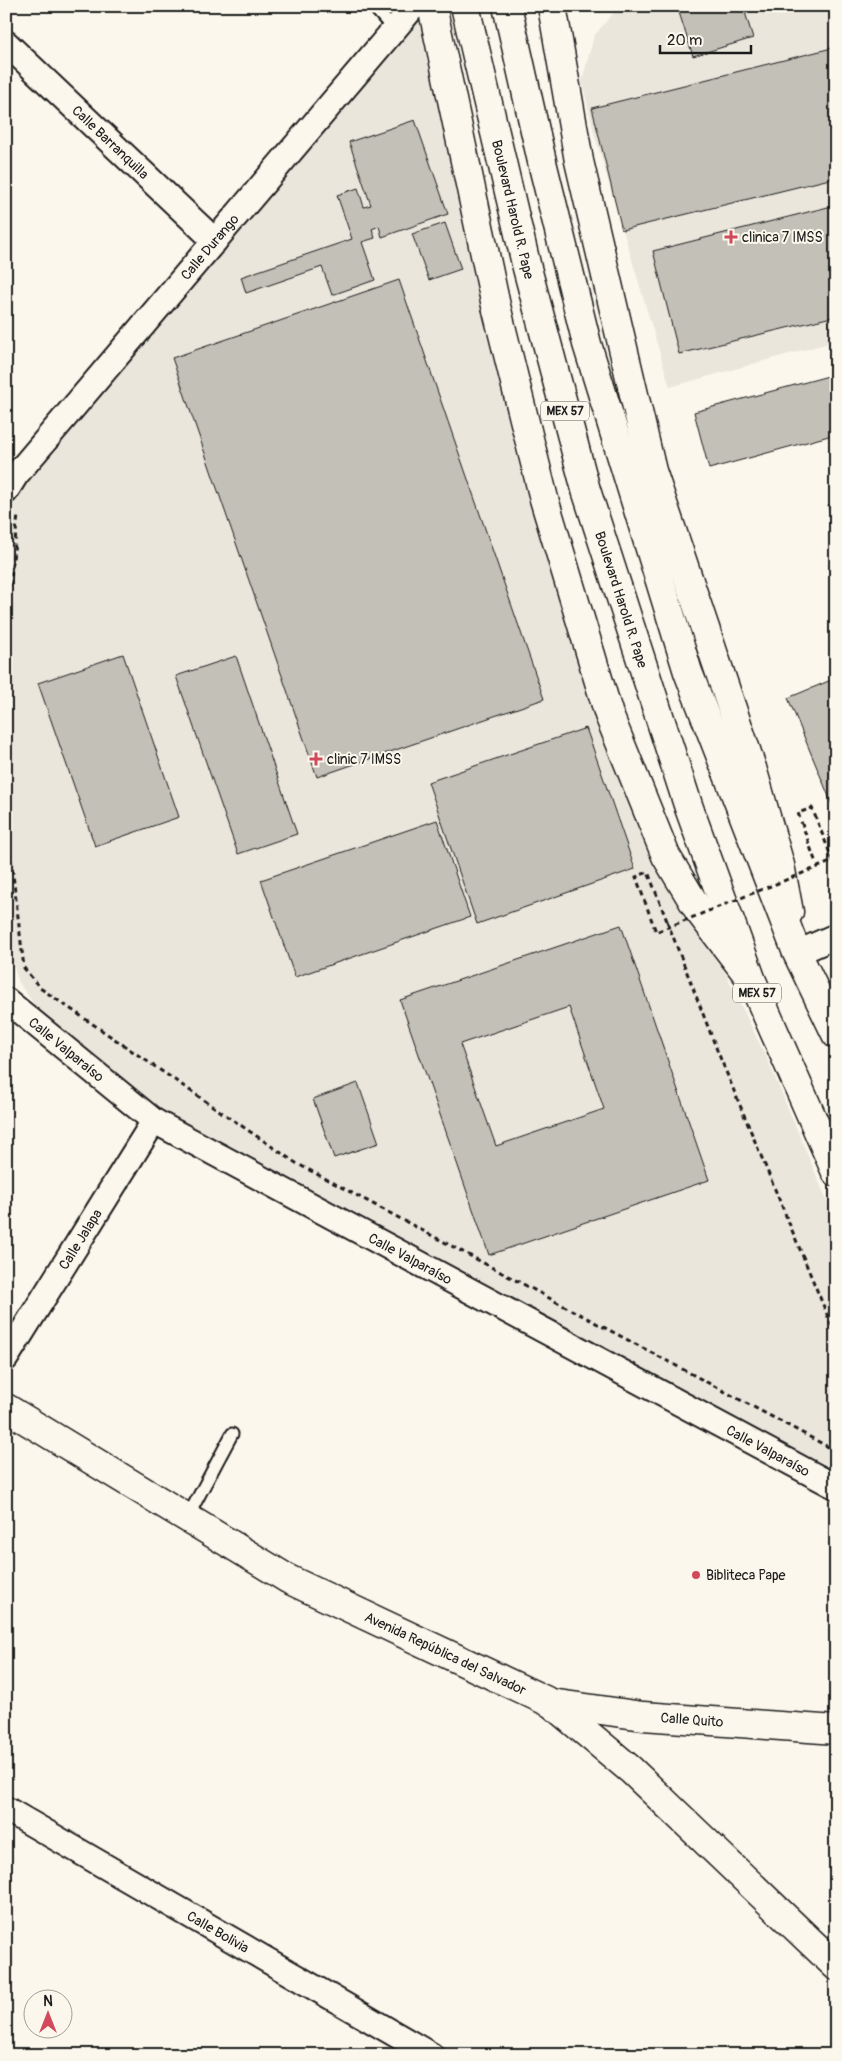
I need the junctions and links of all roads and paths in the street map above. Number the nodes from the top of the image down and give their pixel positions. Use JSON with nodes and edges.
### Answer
{"nodes":[{"id":1,"x":373,"y":6,"type":"edge"},
{"id":2,"x":414,"y":6,"type":"edge"},
{"id":3,"x":432,"y":6,"type":"edge"},
{"id":4,"x":465,"y":6,"type":"edge"},
{"id":5,"x":507,"y":6,"type":"edge"},
{"id":6,"x":552,"y":6,"type":"edge"},
{"id":7,"x":394,"y":30,"type":"junction"},
{"id":8,"x":6,"y":43,"type":"edge"},
{"id":9,"x":215,"y":241,"type":"junction"},
{"id":10,"x":6,"y":490,"type":"edge"},
{"id":11,"x":6,"y":814,"type":"edge"},
{"id":12,"x":816,"y":863,"type":"dead end"},
{"id":13,"x":836,"y":936,"type":"edge"},
{"id":14,"x":797,"y":953,"type":"junction"},
{"id":15,"x":752,"y":981,"type":"junction"},
{"id":16,"x":6,"y":1000,"type":"edge"},
{"id":17,"x":836,"y":1034,"type":"edge"},
{"id":18,"x":154,"y":1121,"type":"junction"},
{"id":19,"x":836,"y":1172,"type":"edge"},
{"id":20,"x":836,"y":1336,"type":"edge"},
{"id":21,"x":6,"y":1358,"type":"edge"},
{"id":22,"x":6,"y":1408,"type":"edge"},
{"id":23,"x":232,"y":1434,"type":"dead end"},
{"id":24,"x":836,"y":1451,"type":"edge"},
{"id":25,"x":836,"y":1487,"type":"edge"},
{"id":26,"x":187,"y":1518,"type":"junction"},
{"id":27,"x":551,"y":1703,"type":"junction"},
{"id":28,"x":836,"y":1730,"type":"edge"},
{"id":29,"x":6,"y":1808,"type":"edge"},
{"id":30,"x":836,"y":1966,"type":"edge"},
{"id":31,"x":431,"y":2055,"type":"edge"}],
"edges":[{"from":1,"to":7,"type":"lane"},
{"from":2,"to":7,"type":"street","name":"Calle Durango"},
{"from":3,"to":15,"type":"main road"},
{"from":4,"to":15,"type":"main road","name":"Boulevard Harold R. Pape","number":"MEX 57"},
{"from":5,"to":14,"type":"main road","number":"MEX 57"},
{"from":6,"to":14,"type":"main road"},
{"from":7,"to":9,"type":"street","name":"Calle Durango"},
{"from":8,"to":9,"type":"street","name":"Calle Barranquilla"},
{"from":9,"to":10,"type":"street","name":"Calle Durango"},
{"from":11,"to":24,"type":"path"},
{"from":12,"to":20,"type":"path","bridge":true},
{"from":13,"to":14,"type":"street"},
{"from":14,"to":17,"type":"main road","number":"MEX 57"},
{"from":15,"to":19,"type":"main road","name":"Boulevard Harold R. Pape","number":"MEX 57"},
{"from":16,"to":18,"type":"street","name":"Calle Valparaíso"},
{"from":18,"to":21,"type":"street","name":"Calle Jalapa"},
{"from":18,"to":25,"type":"street","name":"Calle Valparaíso"},
{"from":22,"to":26,"type":"main road","name":"Avenida República del Salvador"},
{"from":23,"to":26,"type":"lane"},
{"from":26,"to":27,"type":"main road","name":"Avenida República del Salvador"},
{"from":27,"to":28,"type":"main road","name":"Calle Quito"},
{"from":27,"to":30,"type":"main road","name":"Avenida República del Salvador"},
{"from":29,"to":31,"type":"street","name":"Calle Bolivia"}]}
